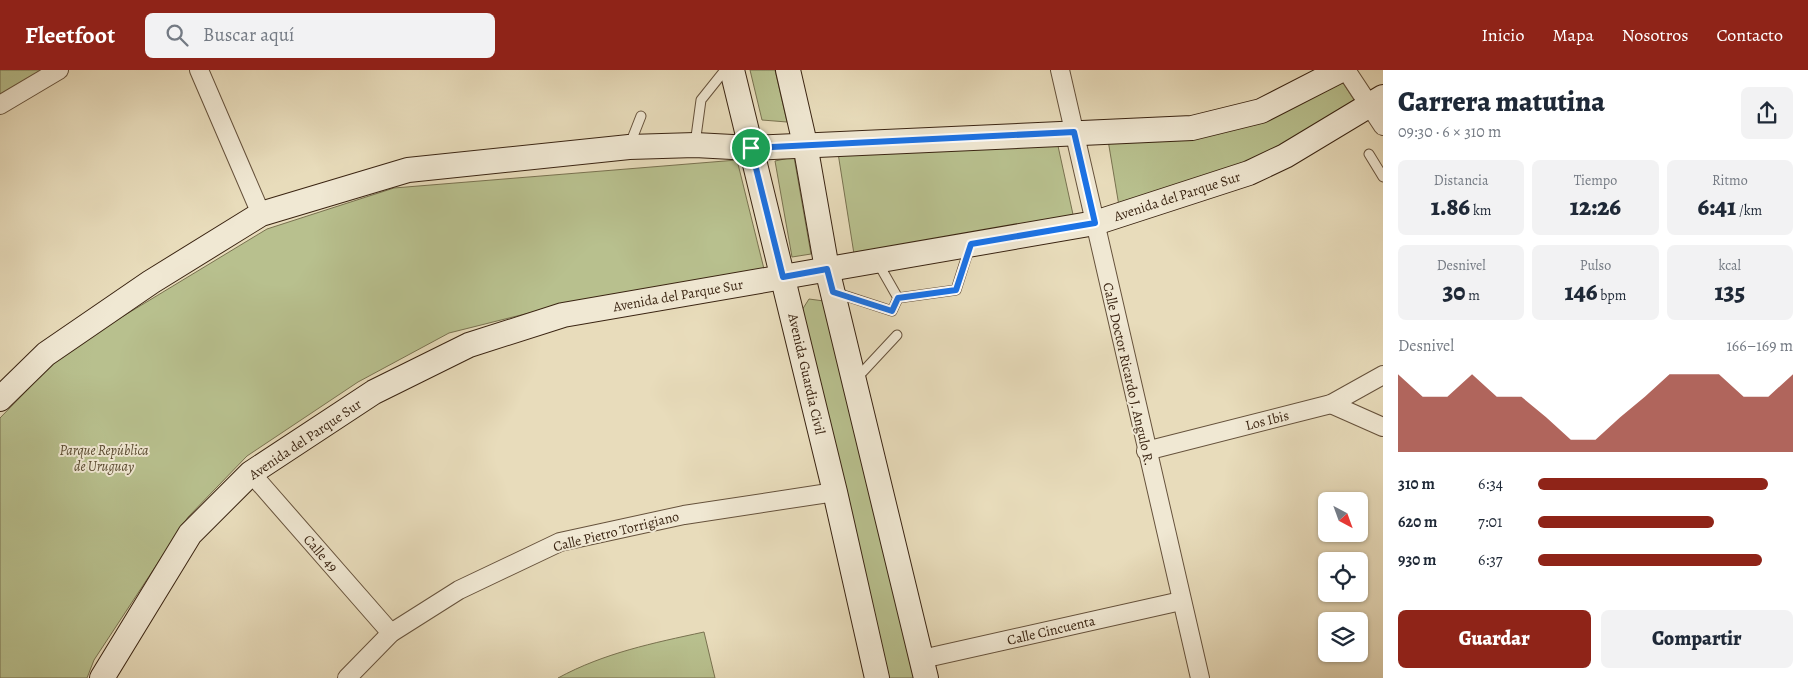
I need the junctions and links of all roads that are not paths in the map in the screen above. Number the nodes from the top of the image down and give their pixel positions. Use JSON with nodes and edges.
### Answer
{"nodes":[{"id":1,"x":199,"y":70,"type":"edge"},
{"id":2,"x":724,"y":70,"type":"edge"},
{"id":3,"x":732,"y":70,"type":"edge"},
{"id":4,"x":788,"y":70,"type":"edge"},
{"id":5,"x":1060,"y":70,"type":"edge"},
{"id":6,"x":1341,"y":70,"type":"edge"},
{"id":7,"x":1346,"y":70,"type":"edge"},
{"id":8,"x":50,"y":72,"type":"edge"},
{"id":9,"x":1376,"y":101,"type":"edge"},
{"id":10,"x":0,"y":105,"type":"edge"},
{"id":11,"x":641,"y":116,"type":"dead end"},
{"id":12,"x":1383,"y":126,"type":"edge"},
{"id":13,"x":1074,"y":132,"type":"junction"},
{"id":14,"x":695,"y":144,"type":"junction"},
{"id":15,"x":805,"y":144,"type":"junction"},
{"id":16,"x":629,"y":147,"type":"junction"},
{"id":17,"x":751,"y":148,"type":"junction"},
{"id":18,"x":1369,"y":154,"type":"dead end"},
{"id":19,"x":1383,"y":177,"type":"edge"},
{"id":20,"x":261,"y":214,"type":"junction"},
{"id":21,"x":1095,"y":223,"type":"junction"},
{"id":22,"x":971,"y":244,"type":"junction"},
{"id":23,"x":876,"y":261,"type":"junction"},
{"id":24,"x":783,"y":277,"type":"junction"},
{"id":25,"x":830,"y":281,"type":"junction"},
{"id":26,"x":898,"y":298,"type":"junction"},
{"id":27,"x":897,"y":335,"type":"dead end"},
{"id":28,"x":1383,"y":375,"type":"edge"},
{"id":29,"x":854,"y":381,"type":"junction"},
{"id":30,"x":0,"y":399,"type":"edge"},
{"id":31,"x":1331,"y":404,"type":"junction"},
{"id":32,"x":1383,"y":427,"type":"edge"},
{"id":33,"x":1146,"y":451,"type":"junction"},
{"id":34,"x":251,"y":473,"type":"junction"},
{"id":35,"x":835,"y":492,"type":"junction"},
{"id":36,"x":1180,"y":601,"type":"junction"},
{"id":37,"x":392,"y":632,"type":"junction"},
{"id":38,"x":924,"y":668,"type":"edge"},
{"id":39,"x":102,"y":678,"type":"edge"},
{"id":40,"x":346,"y":678,"type":"edge"},
{"id":41,"x":877,"y":678,"type":"edge"},
{"id":42,"x":1200,"y":678,"type":"edge"}],
"edges":[{"from":1,"to":20,"type":"street"},
{"from":2,"to":14,"type":"lane"},
{"from":3,"to":17,"type":"main road","name":"Avenida Guardia Civil"},
{"from":4,"to":15,"type":"main road"},
{"from":5,"to":13,"type":"street","name":"Calle Doctor Ricardo J. Angulo R."},
{"from":6,"to":13,"type":"main road"},
{"from":7,"to":9,"type":"street"},
{"from":8,"to":10,"type":"street"},
{"from":9,"to":12,"type":"street"},
{"from":9,"to":21,"type":"main road","name":"Avenida del Parque Sur"},
{"from":11,"to":16,"type":"lane"},
{"from":13,"to":15,"type":"main road"},
{"from":13,"to":21,"type":"street","name":"Calle Doctor Ricardo J. Angulo R."},
{"from":14,"to":16,"type":"main road"},
{"from":14,"to":17,"type":"main road"},
{"from":15,"to":17,"type":"main road"},
{"from":15,"to":25,"type":"main road"},
{"from":16,"to":20,"type":"main road"},
{"from":17,"to":24,"type":"main road","name":"Avenida Guardia Civil"},
{"from":18,"to":19,"type":"lane"},
{"from":20,"to":30,"type":"main road"},
{"from":21,"to":22,"type":"main road","name":"Avenida del Parque Sur"},
{"from":21,"to":33,"type":"street","name":"Calle Doctor Ricardo J. Angulo R."},
{"from":22,"to":23,"type":"main road","name":"Avenida del Parque Sur"},
{"from":22,"to":26,"type":"lane"},
{"from":23,"to":25,"type":"main road","name":"Avenida del Parque Sur"},
{"from":23,"to":26,"type":"lane"},
{"from":24,"to":25,"type":"main road","name":"Avenida del Parque Sur"},
{"from":24,"to":34,"type":"main road","name":"Avenida del Parque Sur"},
{"from":24,"to":35,"type":"main road","name":"Avenida Guardia Civil"},
{"from":25,"to":26,"type":"lane"},
{"from":25,"to":29,"type":"main road"},
{"from":27,"to":29,"type":"lane"},
{"from":28,"to":31,"type":"street","name":"Los Ibis"},
{"from":29,"to":38,"type":"main road"},
{"from":31,"to":32,"type":"street"},
{"from":31,"to":33,"type":"street","name":"Los Ibis"},
{"from":33,"to":36,"type":"street","name":"Calle Doctor Ricardo J. Angulo R."},
{"from":34,"to":37,"type":"street","name":"Calle 49"},
{"from":34,"to":39,"type":"main road","name":"Avenida del Parque Sur"},
{"from":35,"to":37,"type":"street","name":"Calle Pietro Torrigiano"},
{"from":35,"to":41,"type":"main road","name":"Avenida Guardia Civil"},
{"from":36,"to":38,"type":"street","name":"Calle Cincuenta"},
{"from":36,"to":42,"type":"street","name":"Calle Doctor Ricardo J. Angulo R."},
{"from":37,"to":40,"type":"street","name":"Calle Pietro Torrigiano"}]}
